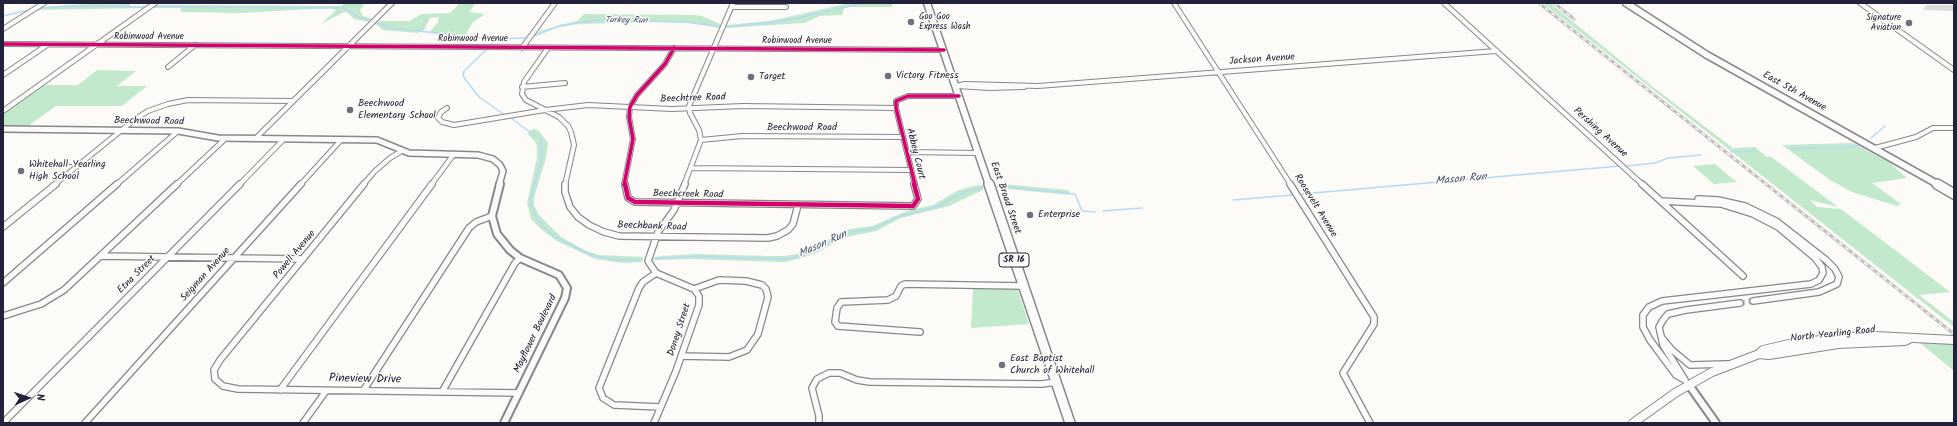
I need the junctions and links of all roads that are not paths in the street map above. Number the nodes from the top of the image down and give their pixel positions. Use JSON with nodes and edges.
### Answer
{"nodes":[{"id":1,"x":44,"y":3,"type":"edge"},
{"id":2,"x":155,"y":3,"type":"edge"},
{"id":3,"x":392,"y":3,"type":"edge"},
{"id":4,"x":555,"y":3,"type":"edge"},
{"id":5,"x":927,"y":3,"type":"edge"},
{"id":6,"x":1174,"y":3,"type":"edge"},
{"id":7,"x":1444,"y":3,"type":"edge"},
{"id":8,"x":1626,"y":3,"type":"edge"},
{"id":9,"x":1632,"y":3,"type":"edge"},
{"id":10,"x":1860,"y":3,"type":"edge"},
{"id":11,"x":732,"y":5,"type":"edge"},
{"id":12,"x":786,"y":7,"type":"dead end"},
{"id":13,"x":3,"y":29,"type":"edge"},
{"id":14,"x":3,"y":44,"type":"edge"},
{"id":15,"x":48,"y":44,"type":"junction"},
{"id":16,"x":96,"y":45,"type":"junction"},
{"id":17,"x":195,"y":46,"type":"junction"},
{"id":18,"x":349,"y":47,"type":"junction"},
{"id":19,"x":522,"y":48,"type":"junction"},
{"id":20,"x":548,"y":48,"type":"junction"},
{"id":21,"x":674,"y":48,"type":"junction"},
{"id":22,"x":713,"y":49,"type":"junction"},
{"id":23,"x":944,"y":50,"type":"junction"},
{"id":24,"x":1496,"y":51,"type":"junction"},
{"id":25,"x":168,"y":67,"type":"dead end"},
{"id":26,"x":1954,"y":70,"type":"edge"},
{"id":27,"x":1219,"y":72,"type":"junction"},
{"id":28,"x":3,"y":74,"type":"edge"},
{"id":29,"x":565,"y":83,"type":"dead end"},
{"id":30,"x":956,"y":86,"type":"junction"},
{"id":31,"x":522,"y":87,"type":"junction"},
{"id":32,"x":959,"y":96,"type":"junction"},
{"id":33,"x":293,"y":101,"type":"junction"},
{"id":34,"x":630,"y":107,"type":"junction"},
{"id":35,"x":447,"y":108,"type":"dead end"},
{"id":36,"x":896,"y":108,"type":"junction"},
{"id":37,"x":688,"y":109,"type":"junction"},
{"id":38,"x":545,"y":110,"type":"junction"},
{"id":39,"x":3,"y":111,"type":"edge"},
{"id":40,"x":1954,"y":128,"type":"edge"},
{"id":41,"x":3,"y":129,"type":"edge"},
{"id":42,"x":121,"y":130,"type":"junction"},
{"id":43,"x":178,"y":131,"type":"junction"},
{"id":44,"x":903,"y":137,"type":"junction"},
{"id":45,"x":226,"y":138,"type":"junction"},
{"id":46,"x":255,"y":139,"type":"junction"},
{"id":47,"x":284,"y":139,"type":"junction"},
{"id":48,"x":342,"y":139,"type":"junction"},
{"id":49,"x":701,"y":140,"type":"junction"},
{"id":50,"x":1878,"y":147,"type":"junction"},
{"id":51,"x":402,"y":150,"type":"junction"},
{"id":52,"x":907,"y":152,"type":"junction"},
{"id":53,"x":978,"y":153,"type":"junction"},
{"id":54,"x":454,"y":154,"type":"junction"},
{"id":55,"x":691,"y":168,"type":"junction"},
{"id":56,"x":911,"y":170,"type":"junction"},
{"id":57,"x":1954,"y":189,"type":"edge"},
{"id":58,"x":1954,"y":194,"type":"edge"},
{"id":59,"x":1661,"y":201,"type":"junction"},
{"id":60,"x":677,"y":203,"type":"junction"},
{"id":61,"x":916,"y":204,"type":"joint"},
{"id":62,"x":798,"y":205,"type":"junction"},
{"id":63,"x":492,"y":216,"type":"junction"},
{"id":64,"x":3,"y":228,"type":"edge"},
{"id":65,"x":656,"y":237,"type":"junction"},
{"id":66,"x":101,"y":256,"type":"junction"},
{"id":67,"x":167,"y":257,"type":"junction"},
{"id":68,"x":234,"y":258,"type":"junction"},
{"id":69,"x":520,"y":258,"type":"junction"},
{"id":70,"x":303,"y":259,"type":"junction"},
{"id":71,"x":656,"y":273,"type":"junction"},
{"id":72,"x":1744,"y":276,"type":"dead end"},
{"id":73,"x":3,"y":283,"type":"edge"},
{"id":74,"x":1023,"y":286,"type":"junction"},
{"id":75,"x":694,"y":289,"type":"junction"},
{"id":76,"x":1753,"y":301,"type":"tunnel mouth"},
{"id":77,"x":1740,"y":303,"type":"tunnel mouth"},
{"id":78,"x":3,"y":316,"type":"edge"},
{"id":79,"x":920,"y":332,"type":"dead end"},
{"id":80,"x":1661,"y":336,"type":"junction"},
{"id":81,"x":1954,"y":340,"type":"edge"},
{"id":82,"x":681,"y":356,"type":"junction"},
{"id":83,"x":1732,"y":363,"type":"junction"},
{"id":84,"x":215,"y":379,"type":"joint"},
{"id":85,"x":1056,"y":382,"type":"junction"},
{"id":86,"x":1687,"y":382,"type":"junction"},
{"id":87,"x":280,"y":390,"type":"junction"},
{"id":88,"x":326,"y":391,"type":"junction"},
{"id":89,"x":363,"y":391,"type":"junction"},
{"id":90,"x":442,"y":392,"type":"junction"},
{"id":91,"x":518,"y":393,"type":"junction"},
{"id":92,"x":660,"y":407,"type":"junction"},
{"id":93,"x":3,"y":423,"type":"edge"},
{"id":94,"x":85,"y":423,"type":"edge"},
{"id":95,"x":303,"y":423,"type":"edge"},
{"id":96,"x":504,"y":423,"type":"edge"},
{"id":97,"x":654,"y":423,"type":"edge"},
{"id":98,"x":818,"y":423,"type":"edge"},
{"id":99,"x":1070,"y":423,"type":"edge"},
{"id":100,"x":1370,"y":423,"type":"edge"},
{"id":101,"x":1632,"y":423,"type":"edge"},
{"id":102,"x":1716,"y":423,"type":"edge"}],
"edges":[{"from":1,"to":13,"type":"street"},
{"from":2,"to":16,"type":"street"},
{"from":3,"to":18,"type":"street"},
{"from":4,"to":19,"type":"street"},
{"from":5,"to":23,"type":"main road","name":"East Broad Street","number":"SR 16"},
{"from":6,"to":27,"type":"street","name":"Roosevelt Avenue"},
{"from":7,"to":24,"type":"street","name":"Pershing Avenue"},
{"from":8,"to":50,"type":"main road","name":"East 5th Avenue"},
{"from":9,"to":50,"type":"main road","name":"East 5th Avenue"},
{"from":10,"to":26,"type":"street"},
{"from":11,"to":12,"type":"street"},
{"from":11,"to":22,"type":"street"},
{"from":14,"to":15,"type":"street","name":"Robinwood Avenue"},
{"from":15,"to":16,"type":"street","name":"Robinwood Avenue"},
{"from":15,"to":28,"type":"street"},
{"from":16,"to":17,"type":"street","name":"Robinwood Avenue"},
{"from":16,"to":39,"type":"street"},
{"from":17,"to":18,"type":"street","name":"Robinwood Avenue"},
{"from":17,"to":25,"type":"street"},
{"from":18,"to":19,"type":"street","name":"Robinwood Avenue"},
{"from":18,"to":33,"type":"street"},
{"from":19,"to":20,"type":"street","name":"Robinwood Avenue"},
{"from":20,"to":21,"type":"street","name":"Robinwood Avenue"},
{"from":20,"to":31,"type":"street"},
{"from":21,"to":22,"type":"street","name":"Robinwood Avenue"},
{"from":21,"to":34,"type":"street"},
{"from":22,"to":23,"type":"street","name":"Robinwood Avenue"},
{"from":22,"to":37,"type":"street"},
{"from":23,"to":30,"type":"main road","name":"East Broad Street","number":"SR 16"},
{"from":24,"to":27,"type":"street","name":"Jackson Avenue"},
{"from":24,"to":59,"type":"street","name":"Pershing Avenue"},
{"from":27,"to":30,"type":"street","name":"Jackson Avenue"},
{"from":27,"to":100,"type":"street","name":"Roosevelt Avenue"},
{"from":29,"to":31,"type":"street"},
{"from":30,"to":32,"type":"main road","name":"East Broad Street","number":"SR 16"},
{"from":31,"to":38,"type":"street","name":"Beechbank Road"},
{"from":32,"to":36,"type":"street"},
{"from":32,"to":53,"type":"main road","name":"East Broad Street","number":"SR 16"},
{"from":33,"to":42,"type":"street"},
{"from":33,"to":46,"type":"street"},
{"from":34,"to":37,"type":"street","name":"Beechtree Road"},
{"from":34,"to":38,"type":"street","name":"Beechtree Road"},
{"from":34,"to":60,"type":"street","name":"Beechcreek Road"},
{"from":35,"to":38,"type":"street","name":"Beechtree Road"},
{"from":36,"to":37,"type":"street","name":"Beechtree Road"},
{"from":36,"to":44,"type":"street","name":"Abbey Court"},
{"from":37,"to":49,"type":"street"},
{"from":38,"to":65,"type":"street","name":"Beechbank Road"},
{"from":40,"to":50,"type":"street"},
{"from":41,"to":42,"type":"street","name":"Beechwood Road"},
{"from":42,"to":43,"type":"street","name":"Beechwood Road"},
{"from":42,"to":64,"type":"street"},
{"from":43,"to":45,"type":"street","name":"Beechwood Road"},
{"from":43,"to":73,"type":"street"},
{"from":44,"to":49,"type":"street","name":"Beechwood Road"},
{"from":44,"to":52,"type":"street","name":"Abbey Court"},
{"from":45,"to":46,"type":"street","name":"Beechwood Road"},
{"from":45,"to":66,"type":"street"},
{"from":46,"to":47,"type":"street","name":"Beechwood Road"},
{"from":47,"to":48,"type":"street","name":"Beechwood Road"},
{"from":47,"to":67,"type":"street","name":"Etna Street"},
{"from":48,"to":51,"type":"street","name":"Mayflower Boulevard"},
{"from":48,"to":68,"type":"street","name":"Seigman Avenue"},
{"from":49,"to":55,"type":"street"},
{"from":50,"to":57,"type":"main road","name":"East 5th Avenue"},
{"from":50,"to":58,"type":"main road","name":"East 5th Avenue"},
{"from":51,"to":54,"type":"street","name":"Mayflower Boulevard"},
{"from":51,"to":70,"type":"street","name":"Powell Avenue"},
{"from":52,"to":53,"type":"street"},
{"from":52,"to":56,"type":"street","name":"Abbey Court"},
{"from":53,"to":74,"type":"main road","name":"East Broad Street","number":"SR 16"},
{"from":54,"to":63,"type":"street","name":"Mayflower Boulevard"},
{"from":54,"to":87,"type":"street"},
{"from":55,"to":56,"type":"street"},
{"from":55,"to":60,"type":"street"},
{"from":56,"to":61,"type":"street","name":"Abbey Court"},
{"from":59,"to":72,"type":"street","name":"Pershing Avenue"},
{"from":59,"to":76,"type":"street"},
{"from":59,"to":86,"type":"street"},
{"from":60,"to":62,"type":"street","name":"Beechcreek Road"},
{"from":60,"to":65,"type":"street"},
{"from":61,"to":62,"type":"street","name":"Beechcreek Road"},
{"from":62,"to":65,"type":"street","name":"Beechbank Road"},
{"from":63,"to":69,"type":"street","name":"Mayflower Boulevard"},
{"from":63,"to":89,"type":"street"},
{"from":65,"to":71,"type":"street"},
{"from":66,"to":67,"type":"street"},
{"from":66,"to":78,"type":"street"},
{"from":67,"to":68,"type":"street"},
{"from":67,"to":93,"type":"street","name":"Etna Street"},
{"from":68,"to":70,"type":"street"},
{"from":68,"to":94,"type":"street","name":"Seigman Avenue"},
{"from":69,"to":90,"type":"street"},
{"from":69,"to":91,"type":"street","name":"Mayflower Boulevard"},
{"from":70,"to":84,"type":"street","name":"Powell Avenue"},
{"from":71,"to":75,"type":"street"},
{"from":71,"to":92,"type":"street"},
{"from":74,"to":79,"type":"street"},
{"from":74,"to":85,"type":"main road","name":"East Broad Street","number":"SR 16"},
{"from":75,"to":82,"type":"street","name":"Doney Street"},
{"from":75,"to":82,"type":"street"},
{"from":77,"to":80,"type":"street"},
{"from":80,"to":83,"type":"street"},
{"from":80,"to":86,"type":"street"},
{"from":81,"to":83,"type":"main road","name":"North Yearling Road"},
{"from":82,"to":92,"type":"street","name":"Doney Street"},
{"from":83,"to":86,"type":"main road","name":"North Yearling Road"},
{"from":84,"to":87,"type":"street","name":"Pineview Drive"},
{"from":85,"to":98,"type":"street"},
{"from":85,"to":99,"type":"main road","name":"East Broad Street","number":"SR 16"},
{"from":86,"to":101,"type":"main road","name":"North Yearling Road"},
{"from":86,"to":102,"type":"street"},
{"from":87,"to":88,"type":"street","name":"Pineview Drive"},
{"from":88,"to":89,"type":"street","name":"Pineview Drive"},
{"from":88,"to":95,"type":"street"},
{"from":89,"to":90,"type":"street","name":"Pineview Drive"},
{"from":90,"to":91,"type":"street","name":"Pineview Drive"},
{"from":91,"to":96,"type":"street","name":"Mayflower Boulevard"},
{"from":92,"to":97,"type":"street","name":"Doney Street"}]}
